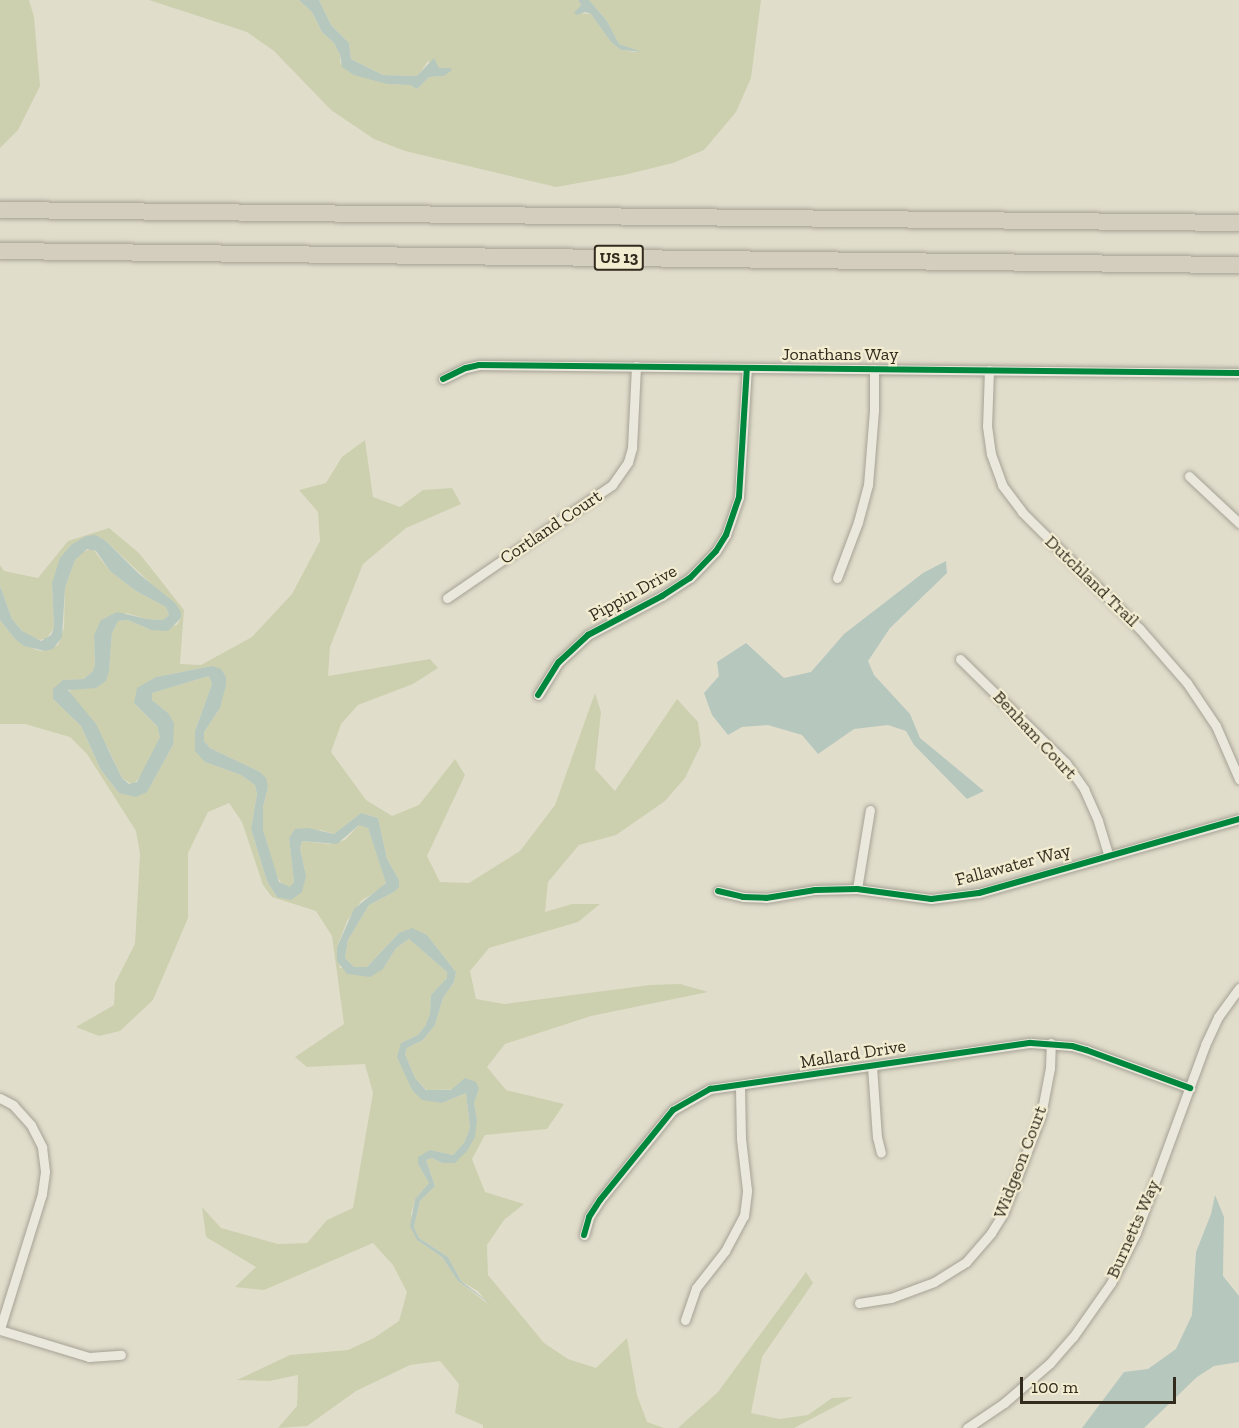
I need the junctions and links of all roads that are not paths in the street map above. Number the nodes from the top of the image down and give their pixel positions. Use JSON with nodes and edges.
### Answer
{"nodes":[{"id":1,"x":0,"y":210,"type":"edge"},
{"id":2,"x":1239,"y":224,"type":"edge"},
{"id":3,"x":0,"y":251,"type":"edge"},
{"id":4,"x":1239,"y":265,"type":"edge"},
{"id":5,"x":636,"y":366,"type":"junction"},
{"id":6,"x":747,"y":368,"type":"junction"},
{"id":7,"x":874,"y":369,"type":"junction"},
{"id":8,"x":989,"y":370,"type":"junction"},
{"id":9,"x":1239,"y":373,"type":"edge"},
{"id":10,"x":443,"y":379,"type":"dead end"},
{"id":11,"x":1190,"y":476,"type":"dead end"},
{"id":12,"x":1239,"y":524,"type":"edge"},
{"id":13,"x":837,"y":578,"type":"dead end"},
{"id":14,"x":447,"y":598,"type":"dead end"},
{"id":15,"x":960,"y":659,"type":"dead end"},
{"id":16,"x":538,"y":695,"type":"dead end"},
{"id":17,"x":1239,"y":780,"type":"edge"},
{"id":18,"x":870,"y":810,"type":"dead end"},
{"id":19,"x":1239,"y":819,"type":"edge"},
{"id":20,"x":1108,"y":854,"type":"junction"},
{"id":21,"x":857,"y":889,"type":"junction"},
{"id":22,"x":718,"y":891,"type":"dead end"},
{"id":23,"x":1239,"y":988,"type":"edge"},
{"id":24,"x":1051,"y":1043,"type":"junction"},
{"id":25,"x":872,"y":1066,"type":"junction"},
{"id":26,"x":740,"y":1085,"type":"junction"},
{"id":27,"x":1190,"y":1088,"type":"junction"},
{"id":28,"x":0,"y":1098,"type":"edge"},
{"id":29,"x":881,"y":1153,"type":"dead end"},
{"id":30,"x":584,"y":1235,"type":"dead end"},
{"id":31,"x":859,"y":1303,"type":"dead end"},
{"id":32,"x":685,"y":1320,"type":"dead end"},
{"id":33,"x":0,"y":1329,"type":"edge"},
{"id":34,"x":120,"y":1355,"type":"dead end"},
{"id":35,"x":967,"y":1428,"type":"edge"}],
"edges":[{"from":1,"to":2,"type":"highway"},
{"from":3,"to":4,"type":"highway","number":"US 13"},
{"from":5,"to":6,"type":"street","name":"Jonathans Way"},
{"from":5,"to":10,"type":"street","name":"Jonathans Way"},
{"from":5,"to":14,"type":"street","name":"Cortland Court"},
{"from":6,"to":7,"type":"street","name":"Jonathans Way"},
{"from":6,"to":16,"type":"street","name":"Pippin Drive"},
{"from":7,"to":8,"type":"street","name":"Jonathans Way"},
{"from":7,"to":13,"type":"street"},
{"from":8,"to":9,"type":"street","name":"Jonathans Way"},
{"from":8,"to":17,"type":"street","name":"Dutchland Trail"},
{"from":11,"to":12,"type":"street"},
{"from":15,"to":20,"type":"street","name":"Benham Court"},
{"from":18,"to":21,"type":"street"},
{"from":19,"to":20,"type":"street","name":"Fallawater Way"},
{"from":20,"to":21,"type":"street","name":"Fallawater Way"},
{"from":21,"to":22,"type":"street","name":"Fallawater Way"},
{"from":23,"to":27,"type":"street","name":"Burnetts Way"},
{"from":24,"to":25,"type":"street","name":"Mallard Drive"},
{"from":24,"to":27,"type":"street","name":"Mallard Drive"},
{"from":24,"to":31,"type":"street","name":"Widgeon Court"},
{"from":25,"to":26,"type":"street","name":"Mallard Drive"},
{"from":25,"to":29,"type":"street"},
{"from":26,"to":30,"type":"street","name":"Mallard Drive"},
{"from":26,"to":32,"type":"street"},
{"from":27,"to":35,"type":"street","name":"Burnetts Way"},
{"from":28,"to":33,"type":"street"},
{"from":33,"to":34,"type":"street"}]}
